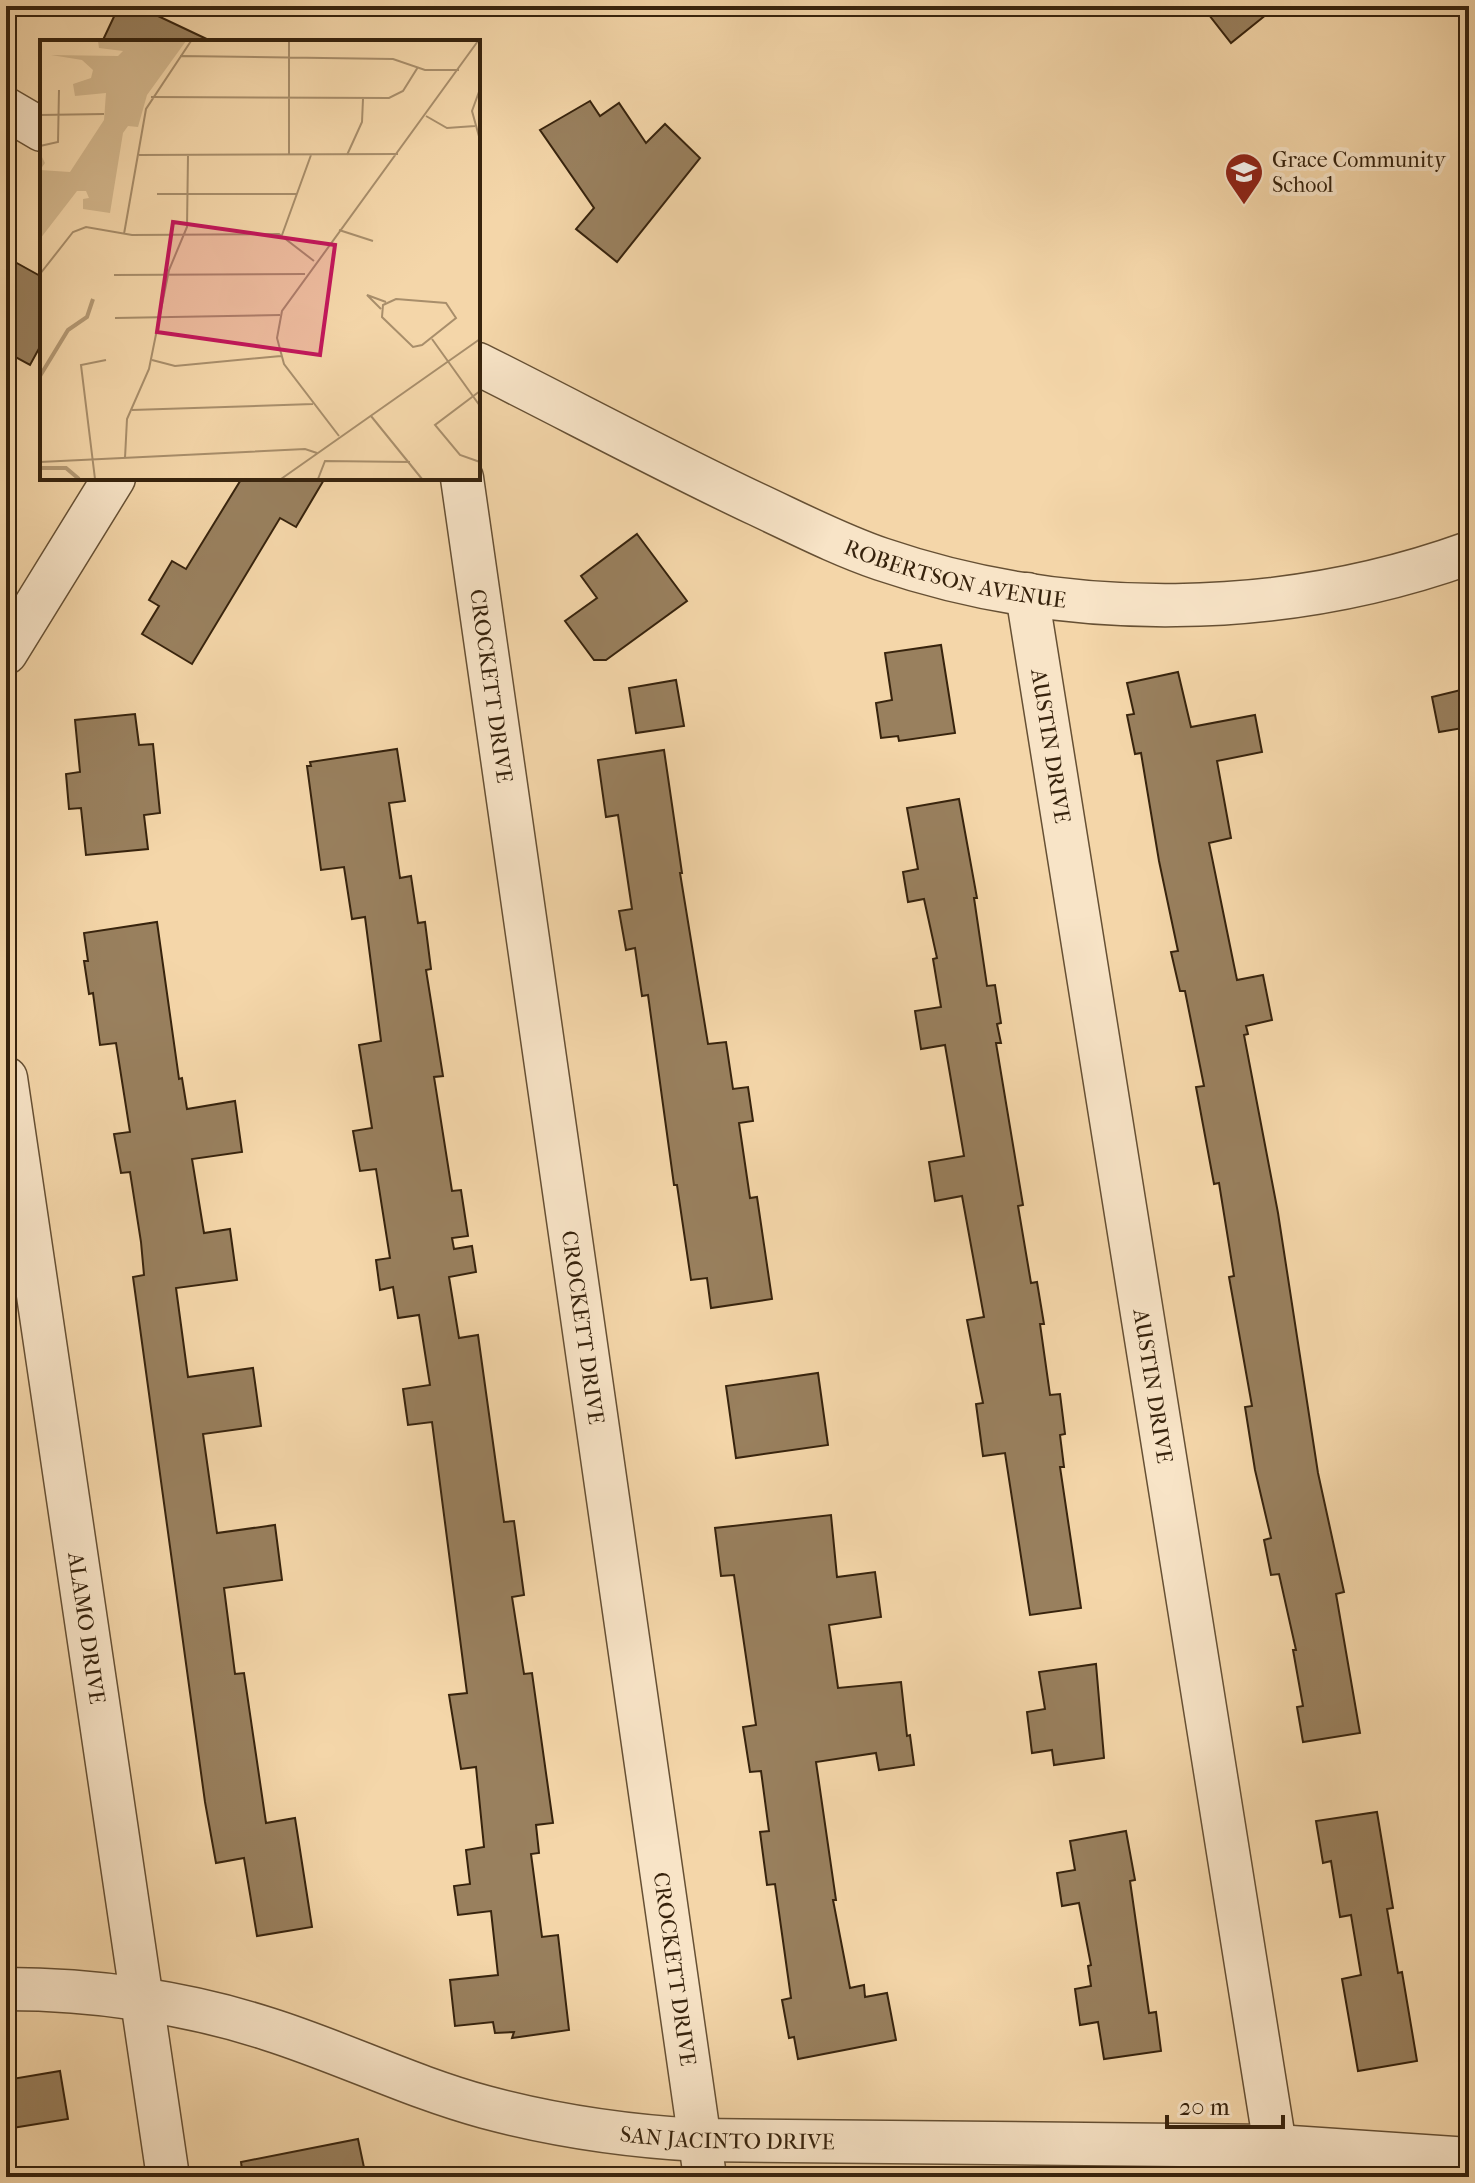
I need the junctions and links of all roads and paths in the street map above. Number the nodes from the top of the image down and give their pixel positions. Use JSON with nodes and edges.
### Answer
{"nodes":[{"id":1,"x":6,"y":109,"type":"edge"},
{"id":2,"x":40,"y":129,"type":"edge"},
{"id":3,"x":480,"y":365,"type":"edge"},
{"id":4,"x":113,"y":480,"type":"edge"},
{"id":5,"x":462,"y":480,"type":"edge"},
{"id":6,"x":1469,"y":553,"type":"edge"},
{"id":7,"x":1027,"y":594,"type":"junction"},
{"id":8,"x":6,"y":653,"type":"edge"},
{"id":9,"x":6,"y":1078,"type":"edge"},
{"id":10,"x":6,"y":1989,"type":"edge"},
{"id":11,"x":143,"y":2001,"type":"junction"},
{"id":12,"x":702,"y":2159,"type":"edge"},
{"id":13,"x":1469,"y":2159,"type":"edge"},
{"id":14,"x":1278,"y":2162,"type":"edge"},
{"id":15,"x":168,"y":2177,"type":"edge"}],
"edges":[{"from":1,"to":2,"type":"street"},
{"from":3,"to":7,"type":"street","name":"ROBERTSON AVENUE"},
{"from":4,"to":8,"type":"street"},
{"from":5,"to":12,"type":"street","name":"CROCKETT DRIVE"},
{"from":6,"to":7,"type":"street","name":"ROBERTSON AVENUE"},
{"from":7,"to":14,"type":"street","name":"AUSTIN DRIVE"},
{"from":9,"to":11,"type":"street","name":"ALAMO DRIVE"},
{"from":10,"to":11,"type":"street","name":"SAN JACINTO DRIVE"},
{"from":11,"to":12,"type":"street","name":"SAN JACINTO DRIVE"},
{"from":11,"to":15,"type":"street","name":"ALAMO DRIVE"},
{"from":12,"to":14,"type":"street","name":"SAN JACINTO DRIVE"},
{"from":13,"to":14,"type":"street","name":"SAN JACINTO DRIVE"}]}
